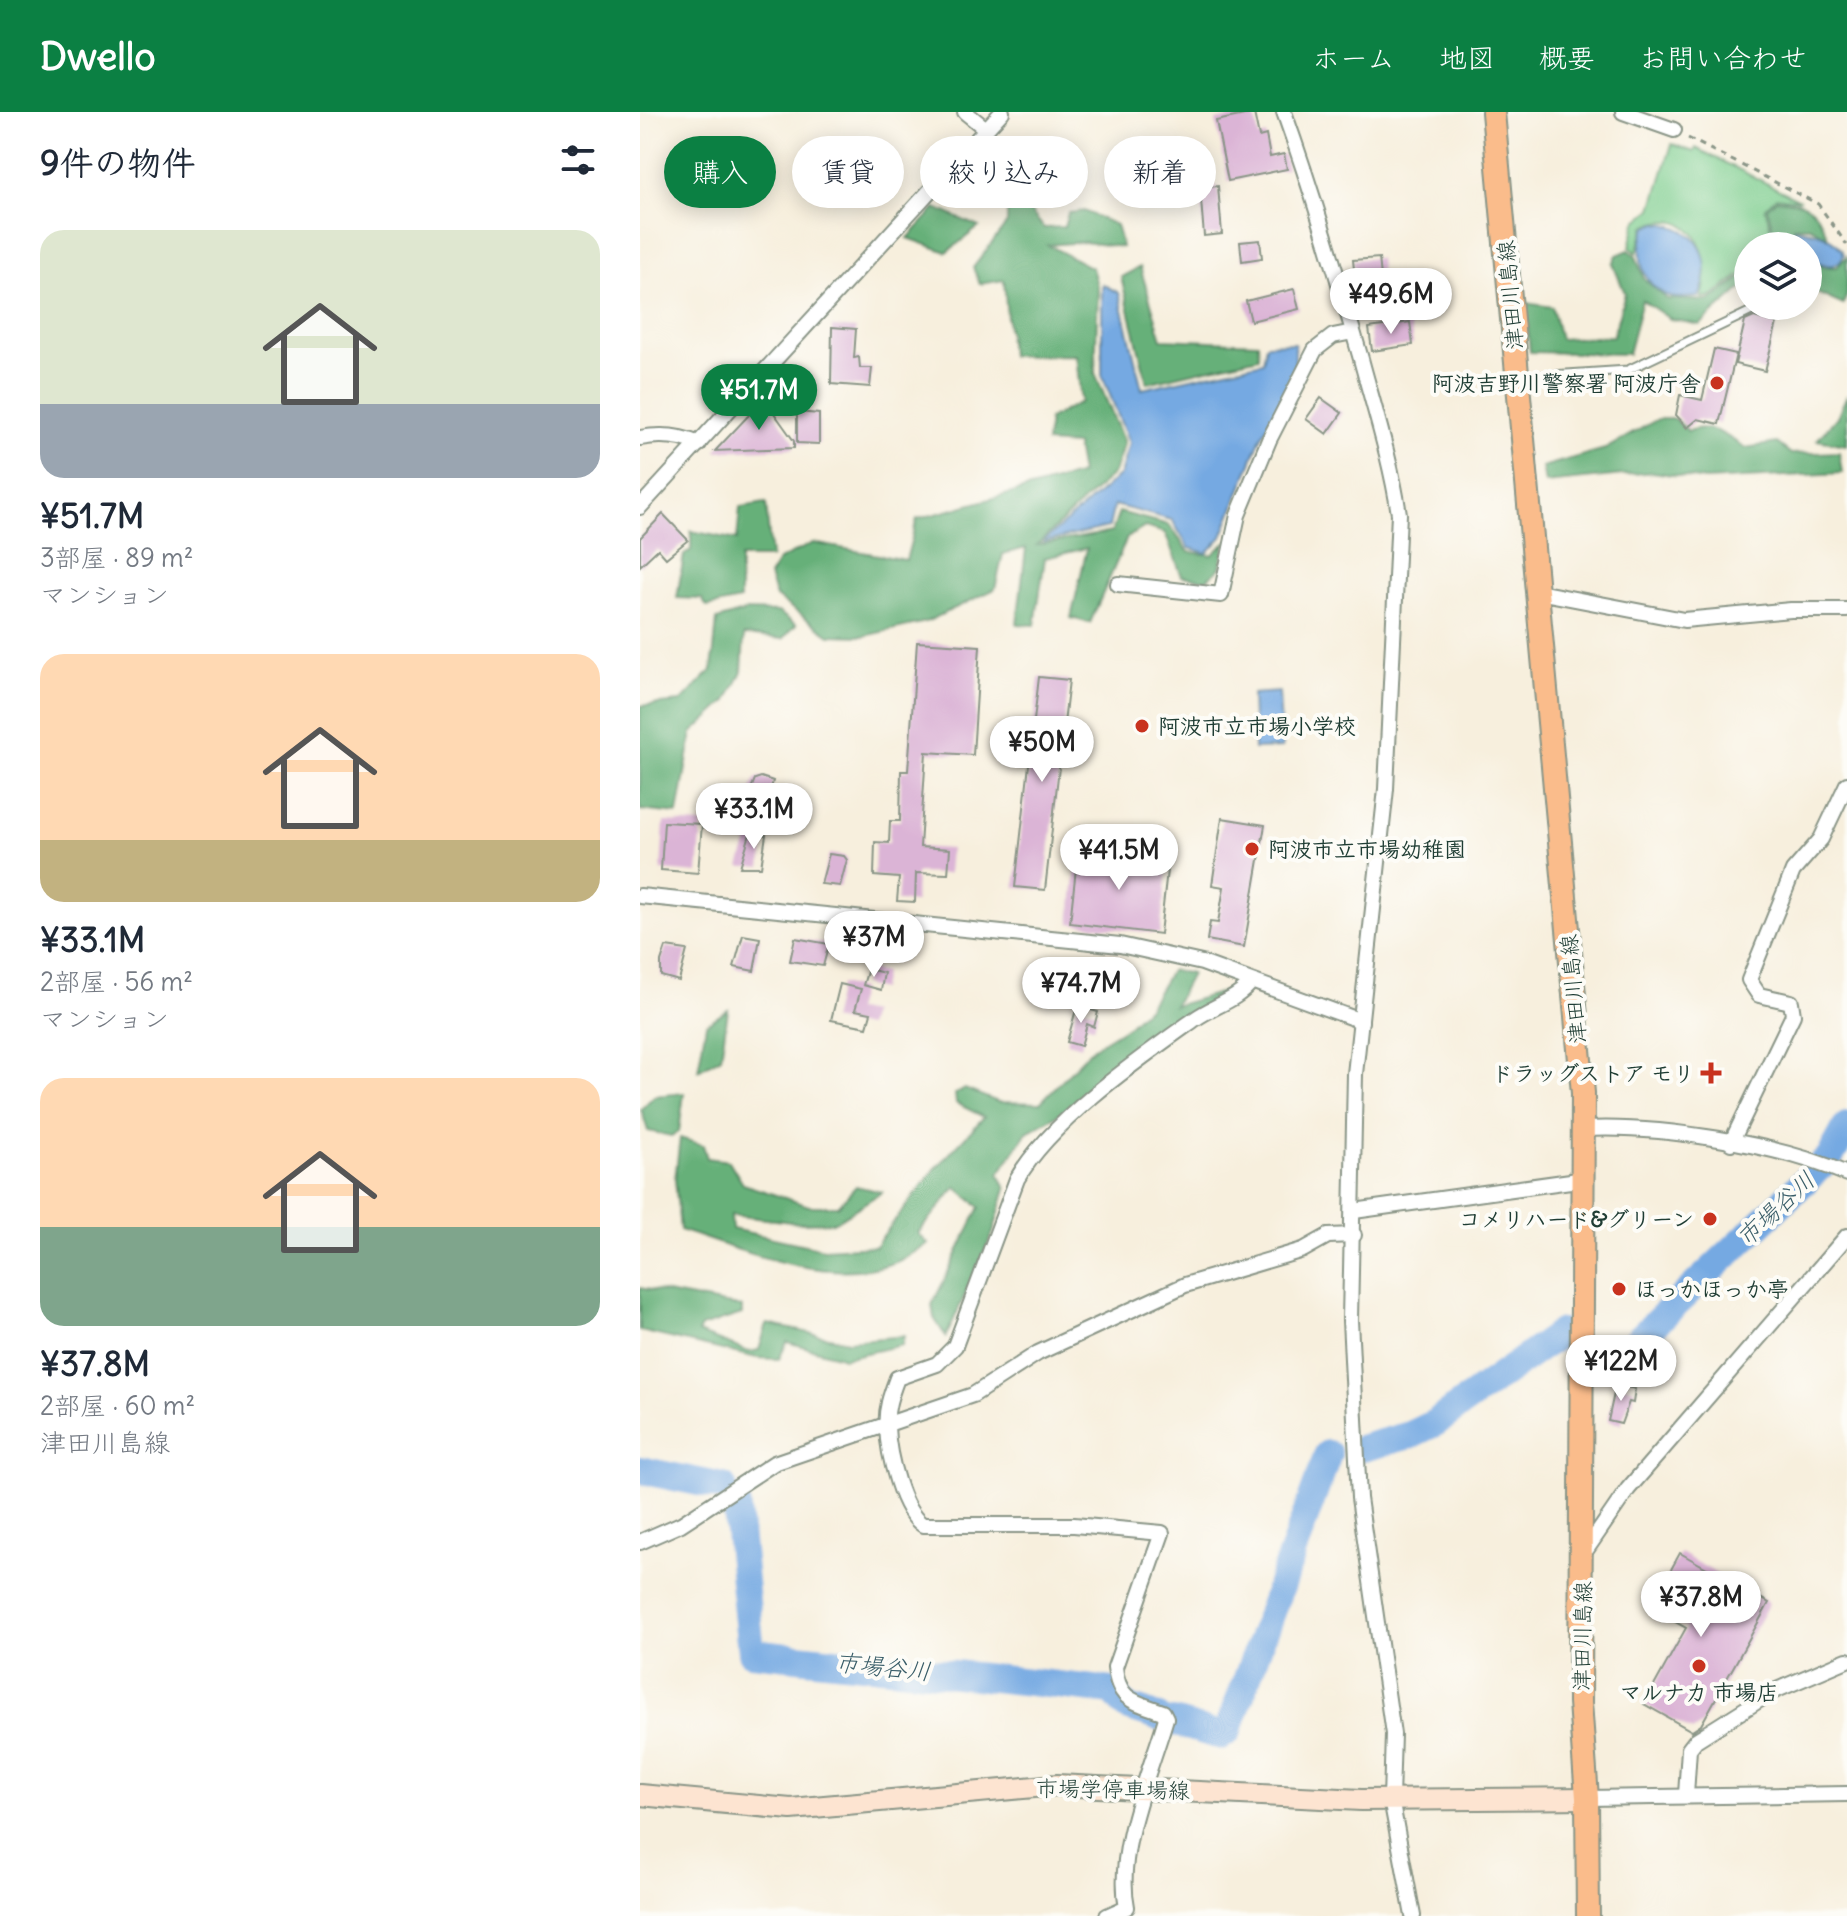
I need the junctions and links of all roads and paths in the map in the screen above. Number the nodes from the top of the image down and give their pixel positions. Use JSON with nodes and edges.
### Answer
{"nodes":[{"id":1,"x":965,"y":112,"type":"edge"},
{"id":2,"x":1002,"y":112,"type":"edge"},
{"id":3,"x":1284,"y":112,"type":"edge"},
{"id":4,"x":1493,"y":112,"type":"edge"},
{"id":5,"x":1623,"y":112,"type":"edge"},
{"id":6,"x":986,"y":129,"type":"junction"},
{"id":7,"x":1674,"y":130,"type":"joint"},
{"id":8,"x":1847,"y":245,"type":"edge"},
{"id":9,"x":1734,"y":319,"type":"edge"},
{"id":10,"x":1353,"y":332,"type":"junction"},
{"id":11,"x":1518,"y":378,"type":"junction"},
{"id":12,"x":640,"y":438,"type":"edge"},
{"id":13,"x":699,"y":444,"type":"junction"},
{"id":14,"x":640,"y":507,"type":"edge"},
{"id":15,"x":1118,"y":584,"type":"dead end"},
{"id":16,"x":1538,"y":592,"type":"junction"},
{"id":17,"x":1847,"y":610,"type":"edge"},
{"id":18,"x":1847,"y":784,"type":"edge"},
{"id":19,"x":640,"y":896,"type":"edge"},
{"id":20,"x":1251,"y":982,"type":"junction"},
{"id":21,"x":1361,"y":1021,"type":"junction"},
{"id":22,"x":1583,"y":1129,"type":"junction"},
{"id":23,"x":1731,"y":1143,"type":"junction"},
{"id":24,"x":1847,"y":1174,"type":"edge"},
{"id":25,"x":1585,"y":1179,"type":"junction"},
{"id":26,"x":1354,"y":1211,"type":"junction"},
{"id":27,"x":1354,"y":1235,"type":"junction"},
{"id":28,"x":1847,"y":1236,"type":"edge"},
{"id":29,"x":887,"y":1427,"type":"junction"},
{"id":30,"x":640,"y":1542,"type":"edge"},
{"id":31,"x":1584,"y":1553,"type":"junction"},
{"id":32,"x":1847,"y":1660,"type":"edge"},
{"id":33,"x":1146,"y":1788,"type":"junction"},
{"id":34,"x":1847,"y":1794,"type":"edge"},
{"id":35,"x":640,"y":1795,"type":"edge"},
{"id":36,"x":1686,"y":1795,"type":"junction"},
{"id":37,"x":1587,"y":1798,"type":"junction"},
{"id":38,"x":1391,"y":1799,"type":"junction"},
{"id":39,"x":1107,"y":1916,"type":"edge"},
{"id":40,"x":1413,"y":1916,"type":"edge"},
{"id":41,"x":1588,"y":1916,"type":"edge"}],
"edges":[{"from":1,"to":6,"type":"street"},
{"from":2,"to":6,"type":"street"},
{"from":3,"to":10,"type":"street"},
{"from":4,"to":11,"type":"main road","name":"津田川島線"},
{"from":5,"to":7,"type":"street"},
{"from":6,"to":13,"type":"street"},
{"from":7,"to":8,"type":"path"},
{"from":9,"to":11,"type":"lane"},
{"from":10,"to":15,"type":"street"},
{"from":10,"to":21,"type":"street"},
{"from":11,"to":16,"type":"main road","name":"津田川島線"},
{"from":12,"to":13,"type":"street"},
{"from":13,"to":14,"type":"street"},
{"from":16,"to":17,"type":"street"},
{"from":16,"to":22,"type":"main road","name":"津田川島線"},
{"from":18,"to":23,"type":"street"},
{"from":19,"to":20,"type":"street"},
{"from":20,"to":21,"type":"street"},
{"from":20,"to":29,"type":"street"},
{"from":21,"to":26,"type":"street"},
{"from":22,"to":23,"type":"street"},
{"from":22,"to":25,"type":"main road","name":"津田川島線"},
{"from":23,"to":24,"type":"street"},
{"from":25,"to":26,"type":"street"},
{"from":25,"to":31,"type":"main road","name":"津田川島線"},
{"from":26,"to":27,"type":"street"},
{"from":27,"to":29,"type":"street"},
{"from":27,"to":38,"type":"street"},
{"from":28,"to":31,"type":"street"},
{"from":29,"to":30,"type":"street"},
{"from":29,"to":33,"type":"street"},
{"from":31,"to":37,"type":"main road","name":"津田川島線"},
{"from":32,"to":36,"type":"street"},
{"from":33,"to":35,"type":"main road","name":"市場学停車場線"},
{"from":33,"to":38,"type":"main road","name":"市場学停車場線"},
{"from":33,"to":39,"type":"street"},
{"from":34,"to":36,"type":"street"},
{"from":36,"to":37,"type":"street"},
{"from":37,"to":38,"type":"main road","name":"市場学停車場線"},
{"from":37,"to":41,"type":"main road","name":"津田川島線"},
{"from":38,"to":40,"type":"street"}]}
